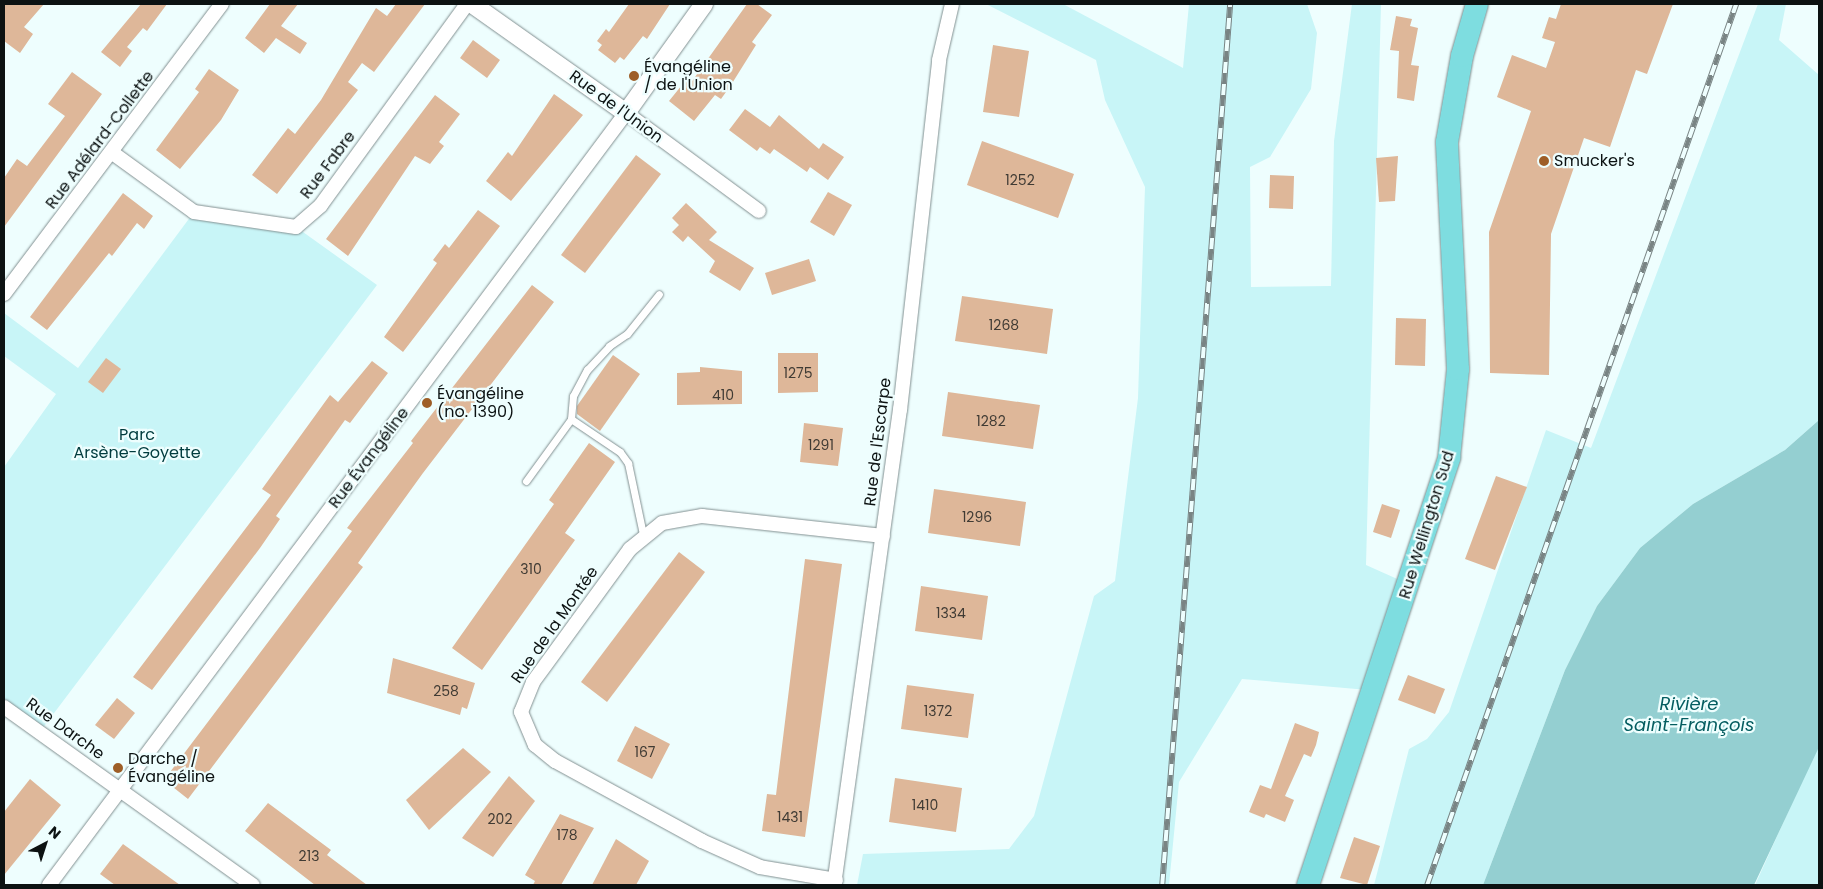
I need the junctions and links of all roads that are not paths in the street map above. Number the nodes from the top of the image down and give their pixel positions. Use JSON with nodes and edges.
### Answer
{"nodes":[{"id":1,"x":222,"y":4,"type":"edge"},
{"id":2,"x":467,"y":4,"type":"edge"},
{"id":3,"x":472,"y":4,"type":"edge"},
{"id":4,"x":704,"y":4,"type":"edge"},
{"id":5,"x":952,"y":4,"type":"edge"},
{"id":6,"x":1477,"y":4,"type":"edge"},
{"id":7,"x":626,"y":113,"type":"junction"},
{"id":8,"x":114,"y":154,"type":"junction"},
{"id":9,"x":759,"y":211,"type":"dead end"},
{"id":10,"x":4,"y":294,"type":"edge"},
{"id":11,"x":659,"y":294,"type":"dead end"},
{"id":12,"x":572,"y":419,"type":"junction"},
{"id":13,"x":526,"y":481,"type":"dead end"},
{"id":14,"x":643,"y":534,"type":"junction"},
{"id":15,"x":883,"y":536,"type":"junction"},
{"id":16,"x":4,"y":707,"type":"edge"},
{"id":17,"x":121,"y":790,"type":"junction"},
{"id":18,"x":835,"y":883,"type":"edge"},
{"id":19,"x":49,"y":885,"type":"edge"},
{"id":20,"x":253,"y":885,"type":"edge"},
{"id":21,"x":1308,"y":885,"type":"edge"}],
"edges":[{"from":1,"to":8,"type":"street","name":"Rue Adélard-Collette"},
{"from":2,"to":8,"type":"street","name":"Rue Fabre"},
{"from":3,"to":7,"type":"street","name":"Rue de l'Union"},
{"from":4,"to":7,"type":"street","name":"Rue Évangéline"},
{"from":5,"to":15,"type":"street","name":"Rue de l'Escarpe"},
{"from":6,"to":21,"type":"main road","name":"Rue Wellington Sud"},
{"from":7,"to":9,"type":"street","name":"Rue de l'Union"},
{"from":7,"to":17,"type":"street","name":"Rue Évangéline"},
{"from":8,"to":10,"type":"street","name":"Rue Adélard-Collette"},
{"from":11,"to":12,"type":"lane"},
{"from":12,"to":13,"type":"lane"},
{"from":12,"to":14,"type":"lane"},
{"from":14,"to":15,"type":"street","name":"Rue de la Montée"},
{"from":14,"to":18,"type":"street","name":"Rue de la Montée"},
{"from":15,"to":18,"type":"street","name":"Rue de l'Escarpe"},
{"from":16,"to":17,"type":"street","name":"Rue Darche"},
{"from":17,"to":19,"type":"street","name":"Rue Évangéline"},
{"from":17,"to":20,"type":"street","name":"Rue Darche"}]}
